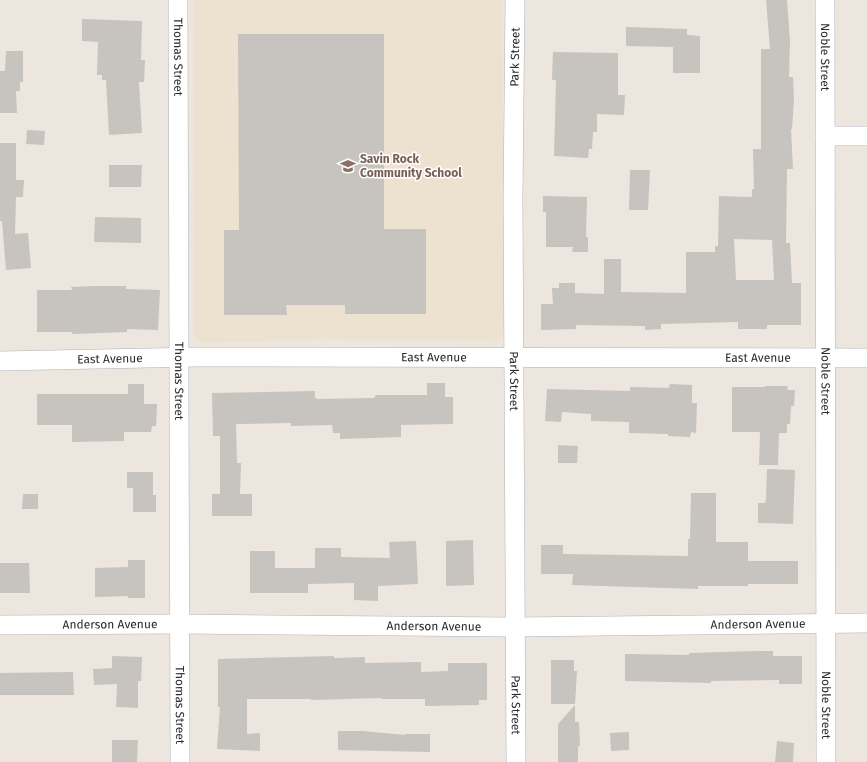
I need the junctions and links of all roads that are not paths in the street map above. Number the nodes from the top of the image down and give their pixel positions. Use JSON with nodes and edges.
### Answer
{"nodes":[{"id":1,"x":178,"y":0,"type":"edge"},
{"id":2,"x":515,"y":0,"type":"edge"},
{"id":3,"x":825,"y":0,"type":"edge"},
{"id":4,"x":825,"y":136,"type":"junction"},
{"id":5,"x":867,"y":136,"type":"edge"},
{"id":6,"x":179,"y":358,"type":"junction"},
{"id":7,"x":514,"y":358,"type":"junction"},
{"id":8,"x":867,"y":358,"type":"edge"},
{"id":9,"x":824,"y":359,"type":"junction"},
{"id":10,"x":0,"y":361,"type":"edge"},
{"id":11,"x":827,"y":623,"type":"junction"},
{"id":12,"x":867,"y":623,"type":"edge"},
{"id":13,"x":180,"y":624,"type":"junction"},
{"id":14,"x":0,"y":626,"type":"edge"},
{"id":15,"x":515,"y":627,"type":"junction"},
{"id":16,"x":180,"y":762,"type":"edge"},
{"id":17,"x":516,"y":762,"type":"edge"},
{"id":18,"x":826,"y":762,"type":"edge"}],
"edges":[{"from":1,"to":6,"type":"street","name":"Thomas Street"},
{"from":2,"to":7,"type":"street","name":"Park Street"},
{"from":3,"to":4,"type":"street","name":"Noble Street"},
{"from":4,"to":5,"type":"street"},
{"from":4,"to":9,"type":"street","name":"Noble Street"},
{"from":6,"to":7,"type":"street","name":"East Avenue"},
{"from":6,"to":10,"type":"street","name":"East Avenue"},
{"from":6,"to":13,"type":"street","name":"Thomas Street"},
{"from":7,"to":9,"type":"street","name":"East Avenue"},
{"from":7,"to":15,"type":"street","name":"Park Street"},
{"from":8,"to":9,"type":"street","name":"East Avenue"},
{"from":9,"to":11,"type":"street","name":"Noble Street"},
{"from":11,"to":12,"type":"street","name":"Anderson Avenue"},
{"from":11,"to":15,"type":"street","name":"Anderson Avenue"},
{"from":11,"to":18,"type":"street","name":"Noble Street"},
{"from":13,"to":14,"type":"street","name":"Anderson Avenue"},
{"from":13,"to":15,"type":"street","name":"Anderson Avenue"},
{"from":13,"to":16,"type":"street","name":"Thomas Street"},
{"from":15,"to":17,"type":"street","name":"Park Street"}]}
